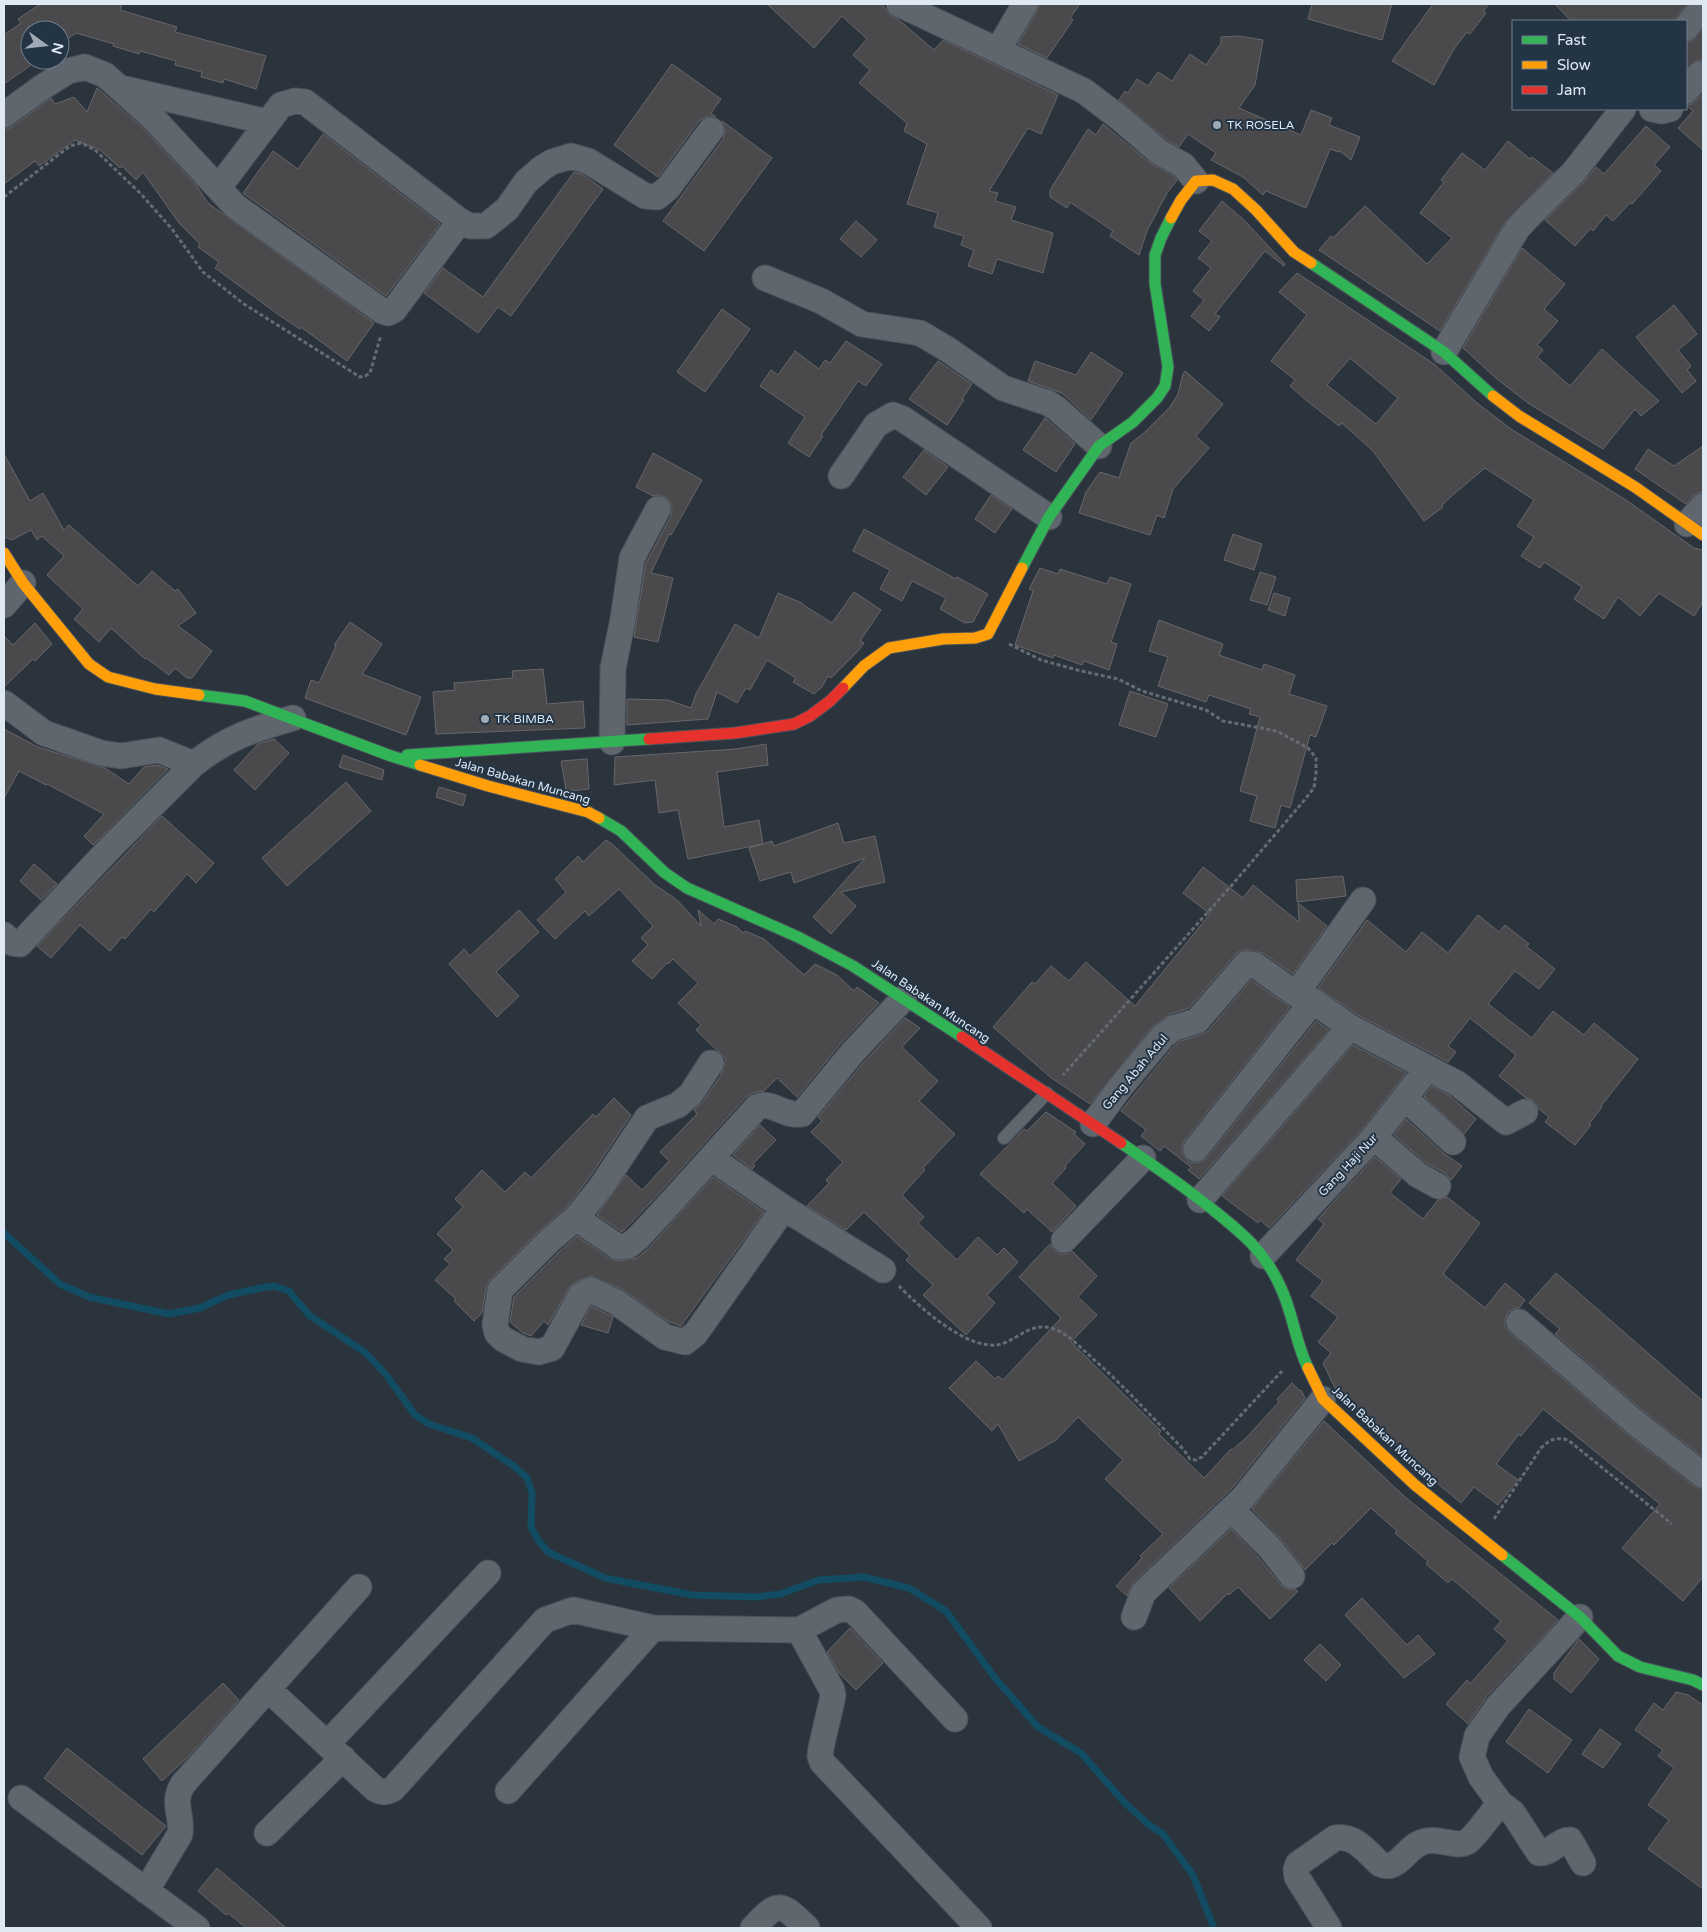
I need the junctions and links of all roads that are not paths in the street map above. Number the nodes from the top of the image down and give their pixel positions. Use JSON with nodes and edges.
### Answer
{"nodes":[{"id":1,"x":899,"y":4,"type":"edge"},
{"id":2,"x":1025,"y":4,"type":"edge"},
{"id":3,"x":998,"y":50,"type":"junction"},
{"id":4,"x":118,"y":87,"type":"junction"},
{"id":5,"x":1622,"y":110,"type":"edge"},
{"id":6,"x":1655,"y":110,"type":"edge"},
{"id":7,"x":1667,"y":110,"type":"edge"},
{"id":8,"x":4,"y":115,"type":"edge"},
{"id":9,"x":267,"y":122,"type":"junction"},
{"id":10,"x":710,"y":130,"type":"dead end"},
{"id":11,"x":1196,"y":181,"type":"junction"},
{"id":12,"x":219,"y":187,"type":"junction"},
{"id":13,"x":460,"y":221,"type":"junction"},
{"id":14,"x":765,"y":278,"type":"dead end"},
{"id":15,"x":1444,"y":352,"type":"junction"},
{"id":16,"x":1099,"y":446,"type":"junction"},
{"id":17,"x":841,"y":476,"type":"dead end"},
{"id":18,"x":658,"y":509,"type":"dead end"},
{"id":19,"x":1049,"y":517,"type":"junction"},
{"id":20,"x":1698,"y":522,"type":"edge"},
{"id":21,"x":4,"y":553,"type":"edge"},
{"id":22,"x":23,"y":583,"type":"junction"},
{"id":23,"x":4,"y":605,"type":"edge"},
{"id":24,"x":4,"y":703,"type":"edge"},
{"id":25,"x":293,"y":718,"type":"junction"},
{"id":26,"x":612,"y":742,"type":"junction"},
{"id":27,"x":391,"y":756,"type":"junction"},
{"id":28,"x":194,"y":764,"type":"junction"},
{"id":29,"x":1363,"y":900,"type":"dead end"},
{"id":30,"x":4,"y":935,"type":"edge"},
{"id":31,"x":904,"y":998,"type":"junction"},
{"id":32,"x":1305,"y":998,"type":"junction"},
{"id":33,"x":1350,"y":1027,"type":"junction"},
{"id":34,"x":711,"y":1063,"type":"dead end"},
{"id":35,"x":1427,"y":1069,"type":"junction"},
{"id":36,"x":1047,"y":1094,"type":"junction"},
{"id":37,"x":1404,"y":1098,"type":"junction"},
{"id":38,"x":1525,"y":1112,"type":"dead end"},
{"id":39,"x":1093,"y":1124,"type":"junction"},
{"id":40,"x":1374,"y":1137,"type":"junction"},
{"id":41,"x":1004,"y":1138,"type":"dead end"},
{"id":42,"x":1453,"y":1142,"type":"dead end"},
{"id":43,"x":1196,"y":1149,"type":"dead end"},
{"id":44,"x":711,"y":1158,"type":"junction"},
{"id":45,"x":1143,"y":1158,"type":"junction"},
{"id":46,"x":1438,"y":1186,"type":"dead end"},
{"id":47,"x":1200,"y":1200,"type":"junction"},
{"id":48,"x":784,"y":1208,"type":"junction"},
{"id":49,"x":576,"y":1218,"type":"junction"},
{"id":50,"x":1064,"y":1240,"type":"dead end"},
{"id":51,"x":1263,"y":1256,"type":"junction"},
{"id":52,"x":883,"y":1270,"type":"road end"},
{"id":53,"x":1519,"y":1322,"type":"dead end"},
{"id":54,"x":1323,"y":1399,"type":"junction"},
{"id":55,"x":1703,"y":1475,"type":"edge"},
{"id":56,"x":1231,"y":1509,"type":"junction"},
{"id":57,"x":488,"y":1573,"type":"dead end"},
{"id":58,"x":1292,"y":1576,"type":"dead end"},
{"id":59,"x":359,"y":1586,"type":"dead end"},
{"id":60,"x":1134,"y":1617,"type":"dead end"},
{"id":61,"x":1580,"y":1617,"type":"junction"},
{"id":62,"x":653,"y":1628,"type":"junction"},
{"id":63,"x":799,"y":1630,"type":"junction"},
{"id":64,"x":1703,"y":1685,"type":"edge"},
{"id":65,"x":268,"y":1689,"type":"junction"},
{"id":66,"x":955,"y":1718,"type":"dead end"},
{"id":67,"x":335,"y":1751,"type":"junction"},
{"id":68,"x":508,"y":1790,"type":"dead end"},
{"id":69,"x":21,"y":1798,"type":"dead end"},
{"id":70,"x":1500,"y":1803,"type":"junction"},
{"id":71,"x":267,"y":1833,"type":"dead end"},
{"id":72,"x":1583,"y":1863,"type":"dead end"},
{"id":73,"x":146,"y":1890,"type":"junction"},
{"id":74,"x":197,"y":1928,"type":"edge"},
{"id":75,"x":753,"y":1928,"type":"edge"},
{"id":76,"x":806,"y":1928,"type":"edge"},
{"id":77,"x":979,"y":1928,"type":"edge"},
{"id":78,"x":1329,"y":1928,"type":"edge"}],
"edges":[{"from":1,"to":3,"type":"street"},
{"from":2,"to":3,"type":"street"},
{"from":3,"to":11,"type":"street"},
{"from":4,"to":8,"type":"street"},
{"from":4,"to":9,"type":"street"},
{"from":4,"to":12,"type":"street"},
{"from":5,"to":15,"type":"street"},
{"from":6,"to":7,"type":"street"},
{"from":9,"to":12,"type":"street"},
{"from":9,"to":13,"type":"street"},
{"from":10,"to":13,"type":"street"},
{"from":11,"to":15,"type":"street"},
{"from":11,"to":16,"type":"street"},
{"from":12,"to":13,"type":"street"},
{"from":14,"to":16,"type":"street"},
{"from":15,"to":20,"type":"street"},
{"from":16,"to":19,"type":"street"},
{"from":17,"to":19,"type":"street"},
{"from":18,"to":26,"type":"street"},
{"from":19,"to":26,"type":"street"},
{"from":21,"to":22,"type":"street","name":"Jalan Babakan Muncang"},
{"from":22,"to":23,"type":"street"},
{"from":22,"to":25,"type":"street","name":"Jalan Babakan Muncang"},
{"from":24,"to":28,"type":"street"},
{"from":25,"to":27,"type":"street","name":"Jalan Babakan Muncang"},
{"from":25,"to":28,"type":"street"},
{"from":26,"to":27,"type":"street"},
{"from":27,"to":31,"type":"street","name":"Jalan Babakan Muncang"},
{"from":28,"to":30,"type":"street"},
{"from":29,"to":32,"type":"street"},
{"from":31,"to":36,"type":"street","name":"Jalan Babakan Muncang"},
{"from":31,"to":44,"type":"street"},
{"from":32,"to":33,"type":"street"},
{"from":32,"to":39,"type":"street","name":"Gang Abah Adul"},
{"from":32,"to":43,"type":"street"},
{"from":33,"to":35,"type":"street"},
{"from":33,"to":47,"type":"street"},
{"from":34,"to":49,"type":"street"},
{"from":35,"to":37,"type":"street","name":"Gang Haji Nur"},
{"from":35,"to":38,"type":"street"},
{"from":36,"to":39,"type":"street","name":"Jalan Babakan Muncang"},
{"from":36,"to":41,"type":"lane"},
{"from":37,"to":40,"type":"street","name":"Gang Haji Nur"},
{"from":37,"to":42,"type":"street"},
{"from":39,"to":45,"type":"street","name":"Jalan Babakan Muncang"},
{"from":40,"to":46,"type":"street"},
{"from":40,"to":51,"type":"street","name":"Gang Haji Nur"},
{"from":44,"to":48,"type":"street"},
{"from":44,"to":49,"type":"street"},
{"from":45,"to":47,"type":"street","name":"Jalan Babakan Muncang"},
{"from":45,"to":50,"type":"street"},
{"from":47,"to":51,"type":"street","name":"Jalan Babakan Muncang"},
{"from":48,"to":49,"type":"street"},
{"from":48,"to":52,"type":"street"},
{"from":51,"to":54,"type":"street","name":"Jalan Babakan Muncang"},
{"from":53,"to":55,"type":"street"},
{"from":54,"to":56,"type":"street"},
{"from":54,"to":61,"type":"street","name":"Jalan Babakan Muncang"},
{"from":56,"to":58,"type":"street"},
{"from":56,"to":60,"type":"street"},
{"from":57,"to":67,"type":"street"},
{"from":59,"to":65,"type":"street"},
{"from":61,"to":64,"type":"street","name":"Jalan Babakan Muncang"},
{"from":61,"to":70,"type":"street"},
{"from":62,"to":63,"type":"street"},
{"from":62,"to":67,"type":"street"},
{"from":62,"to":68,"type":"street"},
{"from":63,"to":66,"type":"street"},
{"from":63,"to":77,"type":"street"},
{"from":65,"to":67,"type":"street"},
{"from":65,"to":73,"type":"street"},
{"from":67,"to":71,"type":"street"},
{"from":69,"to":73,"type":"street"},
{"from":70,"to":72,"type":"street"},
{"from":70,"to":78,"type":"street"},
{"from":73,"to":74,"type":"street"},
{"from":75,"to":76,"type":"street"}]}
